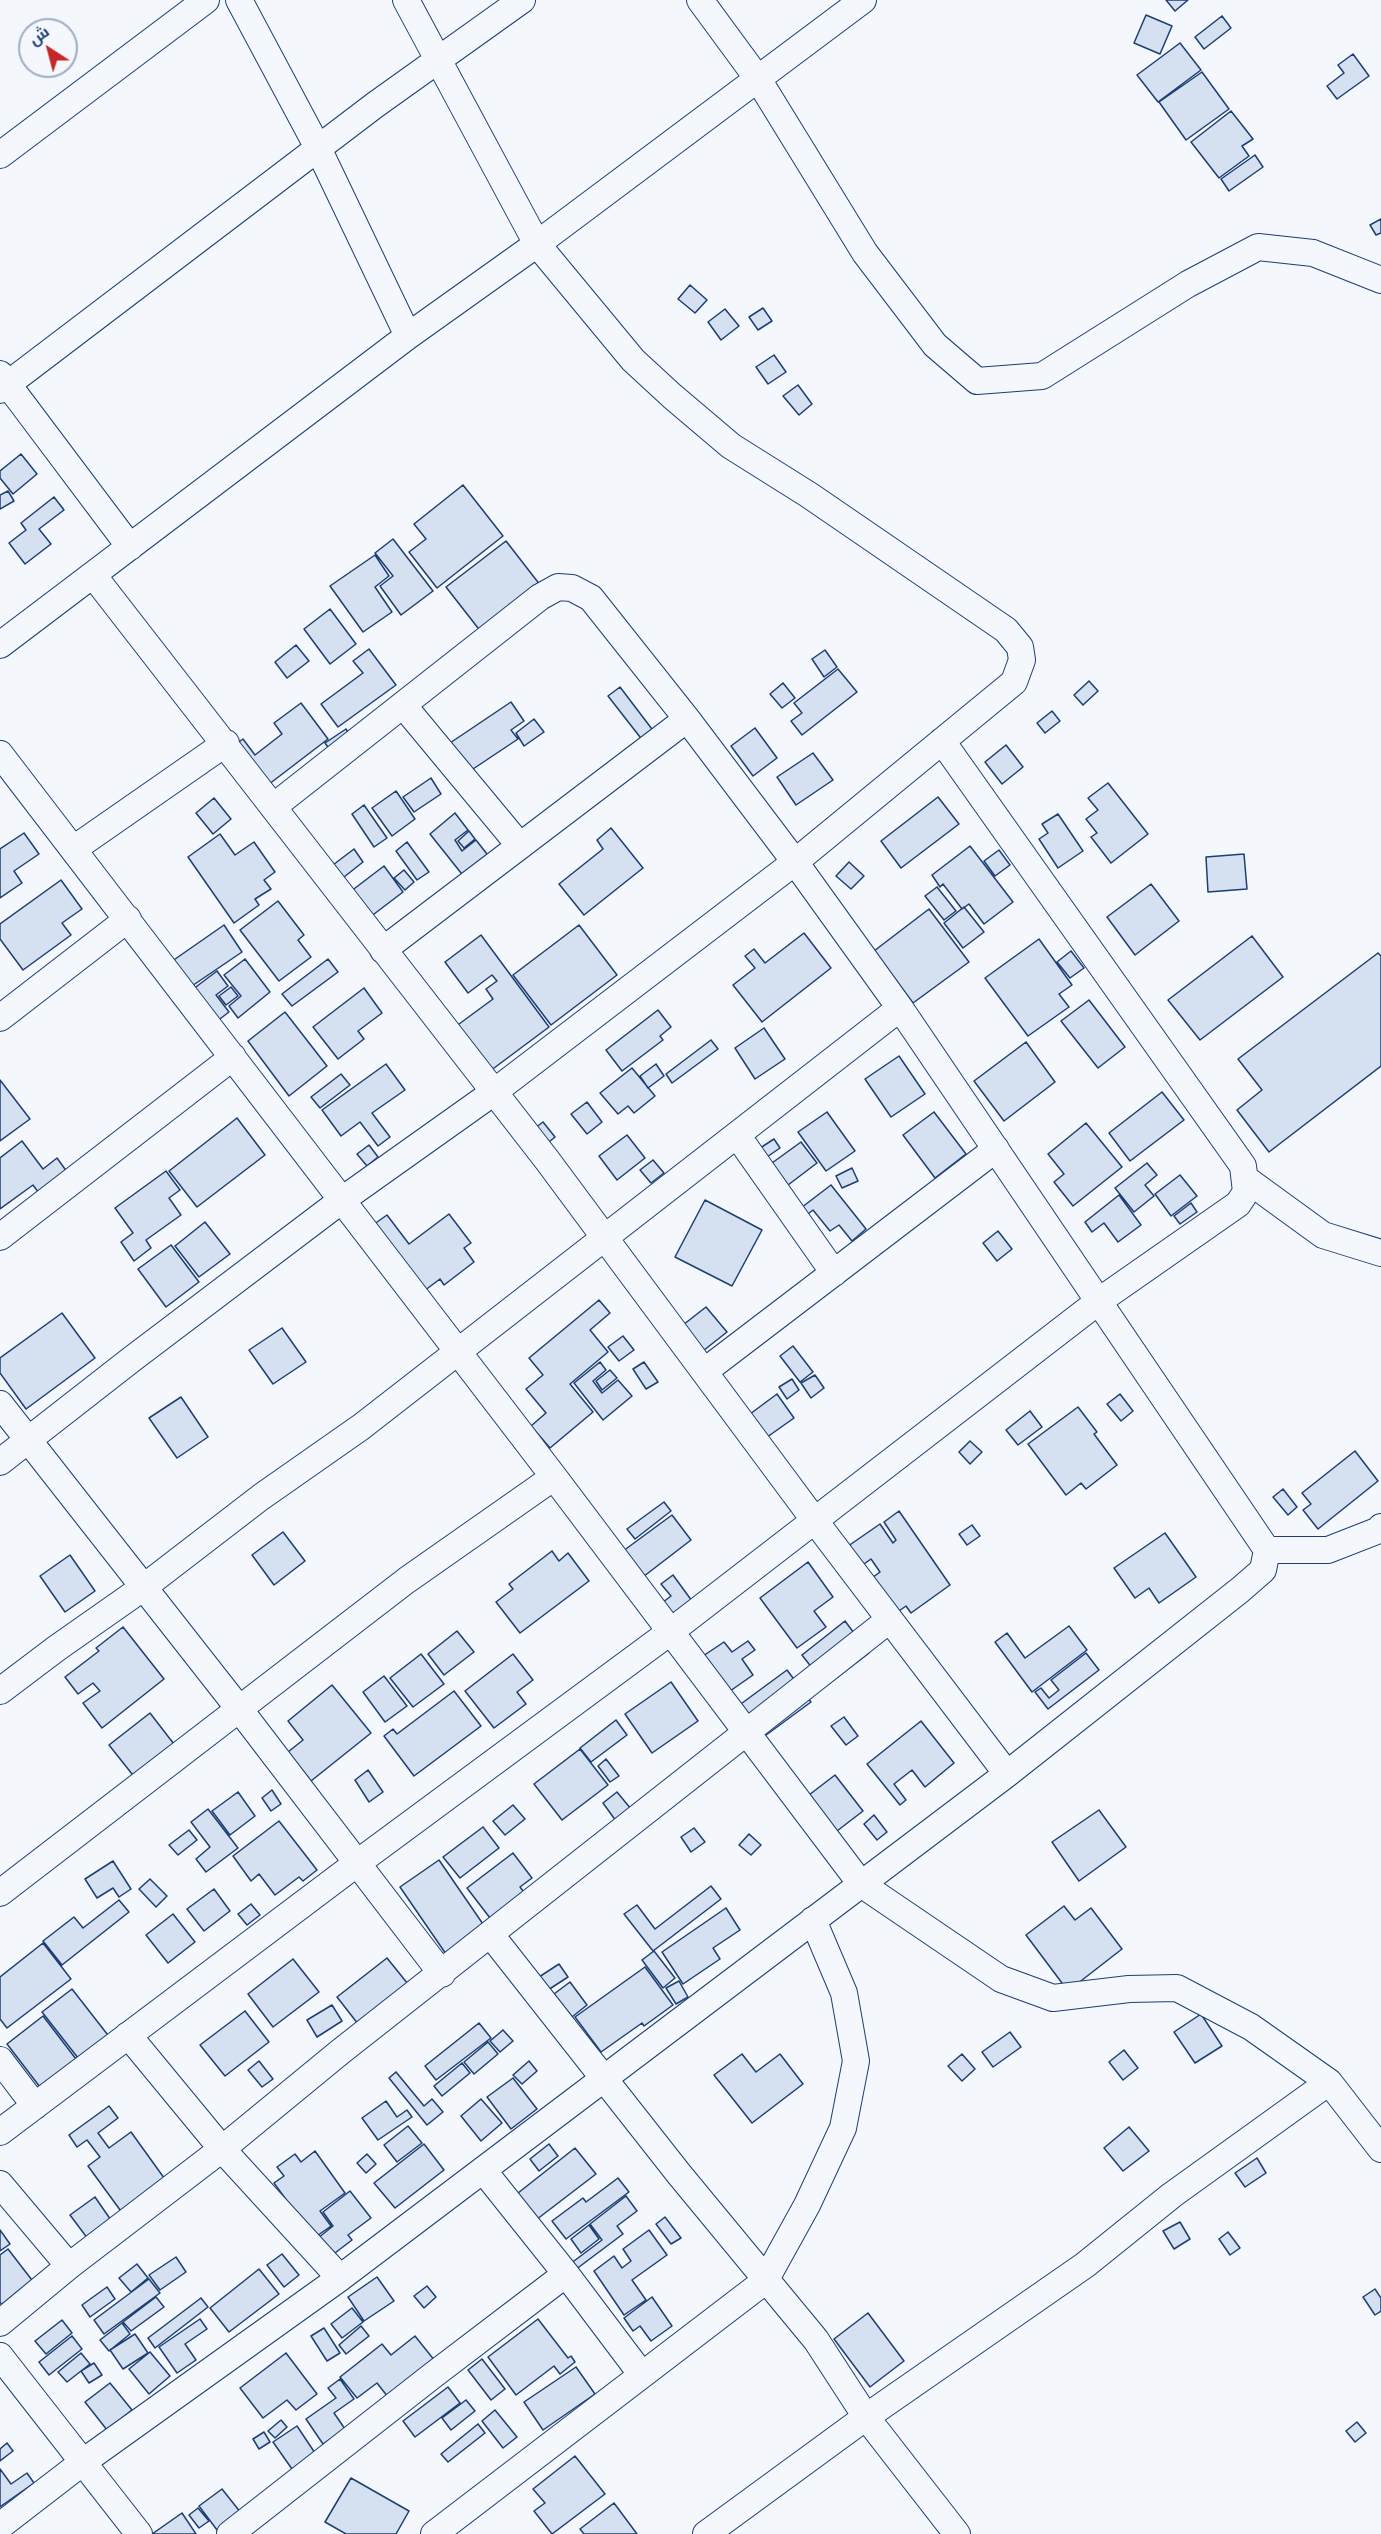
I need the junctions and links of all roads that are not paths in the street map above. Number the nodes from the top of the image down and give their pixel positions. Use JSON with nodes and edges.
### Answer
{"nodes":[{"id":1,"x":206,"y":0,"type":"edge"},
{"id":2,"x":239,"y":0,"type":"edge"},
{"id":3,"x":406,"y":0,"type":"edge"},
{"id":4,"x":522,"y":0,"type":"edge"},
{"id":5,"x":700,"y":0,"type":"edge"},
{"id":6,"x":863,"y":0,"type":"edge"},
{"id":7,"x":437,"y":60,"type":"junction"},
{"id":8,"x":758,"y":79,"type":"junction"},
{"id":9,"x":318,"y":148,"type":"junction"},
{"id":10,"x":0,"y":155,"type":"edge"},
{"id":11,"x":537,"y":244,"type":"junction"},
{"id":12,"x":1381,"y":280,"type":"edge"},
{"id":13,"x":408,"y":336,"type":"junction"},
{"id":14,"x":3,"y":382,"type":"edge"},
{"id":15,"x":130,"y":547,"type":"junction"},
{"id":16,"x":93,"y":575,"type":"junction"},
{"id":17,"x":0,"y":645,"type":"edge"},
{"id":18,"x":403,"y":705,"type":"junction"},
{"id":19,"x":687,"y":719,"type":"junction"},
{"id":20,"x":942,"y":741,"type":"junction"},
{"id":21,"x":225,"y":743,"type":"junction"},
{"id":22,"x":0,"y":754,"type":"edge"},
{"id":23,"x":273,"y":807,"type":"junction"},
{"id":24,"x":520,"y":846,"type":"junction"},
{"id":25,"x":75,"y":848,"type":"junction"},
{"id":26,"x":795,"y":862,"type":"junction"},
{"id":27,"x":128,"y":918,"type":"junction"},
{"id":28,"x":383,"y":950,"type":"junction"},
{"id":29,"x":900,"y":1008,"type":"junction"},
{"id":30,"x":0,"y":1018,"type":"edge"},
{"id":31,"x":233,"y":1057,"type":"junction"},
{"id":32,"x":494,"y":1092,"type":"junction"},
{"id":33,"x":736,"y":1135,"type":"junction"},
{"id":34,"x":996,"y":1149,"type":"junction"},
{"id":35,"x":1246,"y":1179,"type":"junction"},
{"id":36,"x":342,"y":1200,"type":"junction"},
{"id":37,"x":0,"y":1237,"type":"edge"},
{"id":38,"x":605,"y":1238,"type":"junction"},
{"id":39,"x":1381,"y":1253,"type":"edge"},
{"id":40,"x":834,"y":1273,"type":"junction"},
{"id":41,"x":1099,"y":1301,"type":"junction"},
{"id":42,"x":458,"y":1351,"type":"junction"},
{"id":43,"x":705,"y":1371,"type":"junction"},
{"id":44,"x":0,"y":1404,"type":"edge"},
{"id":45,"x":28,"y":1441,"type":"junction"},
{"id":46,"x":0,"y":1462,"type":"edge"},
{"id":47,"x":554,"y":1477,"type":"junction"},
{"id":48,"x":815,"y":1521,"type":"junction"},
{"id":49,"x":1381,"y":1527,"type":"edge"},
{"id":50,"x":1267,"y":1550,"type":"junction"},
{"id":51,"x":144,"y":1587,"type":"junction"},
{"id":52,"x":889,"y":1620,"type":"junction"},
{"id":53,"x":670,"y":1632,"type":"junction"},
{"id":54,"x":0,"y":1691,"type":"edge"},
{"id":55,"x":240,"y":1710,"type":"junction"},
{"id":56,"x":746,"y":1732,"type":"junction"},
{"id":57,"x":1007,"y":1774,"type":"junction"},
{"id":58,"x":356,"y":1864,"type":"junction"},
{"id":59,"x":861,"y":1884,"type":"junction"},
{"id":60,"x":0,"y":1893,"type":"edge"},
{"id":61,"x":813,"y":1920,"type":"junction"},
{"id":62,"x":491,"y":1935,"type":"junction"},
{"id":63,"x":441,"y":1974,"type":"junction"},
{"id":64,"x":128,"y":2035,"type":"junction"},
{"id":65,"x":0,"y":2060,"type":"edge"},
{"id":66,"x":604,"y":2079,"type":"junction"},
{"id":67,"x":1329,"y":2082,"type":"junction"},
{"id":68,"x":35,"y":2106,"type":"junction"},
{"id":69,"x":0,"y":2132,"type":"edge"},
{"id":70,"x":222,"y":2149,"type":"junction"},
{"id":71,"x":1381,"y":2149,"type":"edge"},
{"id":72,"x":483,"y":2170,"type":"junction"},
{"id":73,"x":0,"y":2184,"type":"edge"},
{"id":74,"x":69,"y":2266,"type":"junction"},
{"id":75,"x":566,"y":2274,"type":"junction"},
{"id":76,"x":340,"y":2278,"type":"junction"},
{"id":77,"x":765,"y":2281,"type":"junction"},
{"id":78,"x":0,"y":2323,"type":"edge"},
{"id":79,"x":0,"y":2356,"type":"edge"},
{"id":80,"x":642,"y":2375,"type":"junction"},
{"id":81,"x":866,"y":2417,"type":"junction"},
{"id":82,"x":83,"y":2462,"type":"junction"},
{"id":83,"x":0,"y":2526,"type":"edge"},
{"id":84,"x":139,"y":2534,"type":"edge"},
{"id":85,"x":230,"y":2534,"type":"edge"},
{"id":86,"x":434,"y":2534,"type":"edge"},
{"id":87,"x":706,"y":2534,"type":"edge"},
{"id":88,"x":957,"y":2534,"type":"edge"}],
"edges":[{"from":1,"to":10,"type":"street"},
{"from":2,"to":9,"type":"street"},
{"from":3,"to":7,"type":"street"},
{"from":4,"to":7,"type":"street"},
{"from":5,"to":8,"type":"street"},
{"from":6,"to":8,"type":"street"},
{"from":7,"to":9,"type":"street"},
{"from":7,"to":11,"type":"street"},
{"from":8,"to":11,"type":"street"},
{"from":8,"to":12,"type":"street"},
{"from":9,"to":13,"type":"street"},
{"from":9,"to":14,"type":"street"},
{"from":11,"to":13,"type":"street"},
{"from":11,"to":20,"type":"street"},
{"from":13,"to":15,"type":"street"},
{"from":14,"to":15,"type":"street"},
{"from":15,"to":16,"type":"street"},
{"from":16,"to":17,"type":"street"},
{"from":16,"to":21,"type":"street"},
{"from":18,"to":19,"type":"street"},
{"from":18,"to":23,"type":"street"},
{"from":18,"to":24,"type":"street"},
{"from":19,"to":24,"type":"street"},
{"from":19,"to":26,"type":"street"},
{"from":20,"to":26,"type":"street"},
{"from":20,"to":35,"type":"street"},
{"from":21,"to":23,"type":"street"},
{"from":21,"to":25,"type":"street"},
{"from":22,"to":25,"type":"street"},
{"from":23,"to":28,"type":"street"},
{"from":24,"to":28,"type":"street"},
{"from":25,"to":27,"type":"street"},
{"from":26,"to":29,"type":"street"},
{"from":26,"to":32,"type":"street"},
{"from":27,"to":30,"type":"street"},
{"from":27,"to":31,"type":"street"},
{"from":28,"to":32,"type":"street"},
{"from":29,"to":33,"type":"street"},
{"from":29,"to":34,"type":"street"},
{"from":31,"to":36,"type":"street"},
{"from":31,"to":37,"type":"street"},
{"from":32,"to":36,"type":"street"},
{"from":32,"to":38,"type":"street"},
{"from":33,"to":38,"type":"street"},
{"from":33,"to":40,"type":"street"},
{"from":34,"to":40,"type":"street"},
{"from":34,"to":41,"type":"street"},
{"from":35,"to":39,"type":"street"},
{"from":35,"to":41,"type":"street"},
{"from":36,"to":42,"type":"street"},
{"from":36,"to":45,"type":"street"},
{"from":38,"to":42,"type":"street"},
{"from":38,"to":43,"type":"street"},
{"from":40,"to":43,"type":"street"},
{"from":41,"to":48,"type":"street"},
{"from":41,"to":50,"type":"street"},
{"from":42,"to":47,"type":"street"},
{"from":42,"to":51,"type":"street"},
{"from":43,"to":48,"type":"street"},
{"from":44,"to":45,"type":"street"},
{"from":45,"to":46,"type":"street"},
{"from":45,"to":51,"type":"street"},
{"from":47,"to":53,"type":"street"},
{"from":47,"to":55,"type":"street"},
{"from":48,"to":52,"type":"street"},
{"from":48,"to":53,"type":"street"},
{"from":49,"to":50,"type":"street"},
{"from":50,"to":57,"type":"street"},
{"from":51,"to":54,"type":"street"},
{"from":51,"to":55,"type":"street"},
{"from":52,"to":56,"type":"street"},
{"from":52,"to":57,"type":"street"},
{"from":53,"to":56,"type":"street"},
{"from":53,"to":58,"type":"street"},
{"from":55,"to":58,"type":"street"},
{"from":55,"to":60,"type":"street"},
{"from":56,"to":59,"type":"street"},
{"from":56,"to":62,"type":"street"},
{"from":57,"to":59,"type":"street"},
{"from":58,"to":63,"type":"street"},
{"from":58,"to":64,"type":"street"},
{"from":59,"to":61,"type":"street"},
{"from":59,"to":67,"type":"street"},
{"from":61,"to":66,"type":"street"},
{"from":61,"to":77,"type":"street"},
{"from":62,"to":63,"type":"street"},
{"from":62,"to":66,"type":"street"},
{"from":63,"to":70,"type":"street"},
{"from":64,"to":68,"type":"street"},
{"from":64,"to":70,"type":"street"},
{"from":65,"to":68,"type":"street"},
{"from":66,"to":72,"type":"street"},
{"from":66,"to":77,"type":"street"},
{"from":67,"to":71,"type":"street"},
{"from":67,"to":81,"type":"street"},
{"from":68,"to":69,"type":"street"},
{"from":70,"to":74,"type":"street"},
{"from":70,"to":76,"type":"street"},
{"from":72,"to":75,"type":"street"},
{"from":72,"to":76,"type":"street"},
{"from":73,"to":74,"type":"street"},
{"from":74,"to":78,"type":"street"},
{"from":75,"to":80,"type":"street"},
{"from":75,"to":85,"type":"street"},
{"from":76,"to":82,"type":"street"},
{"from":77,"to":80,"type":"street"},
{"from":77,"to":81,"type":"street"},
{"from":79,"to":82,"type":"street"},
{"from":80,"to":86,"type":"street"},
{"from":81,"to":87,"type":"street"},
{"from":81,"to":88,"type":"street"},
{"from":82,"to":83,"type":"street"},
{"from":82,"to":84,"type":"street"}]}
